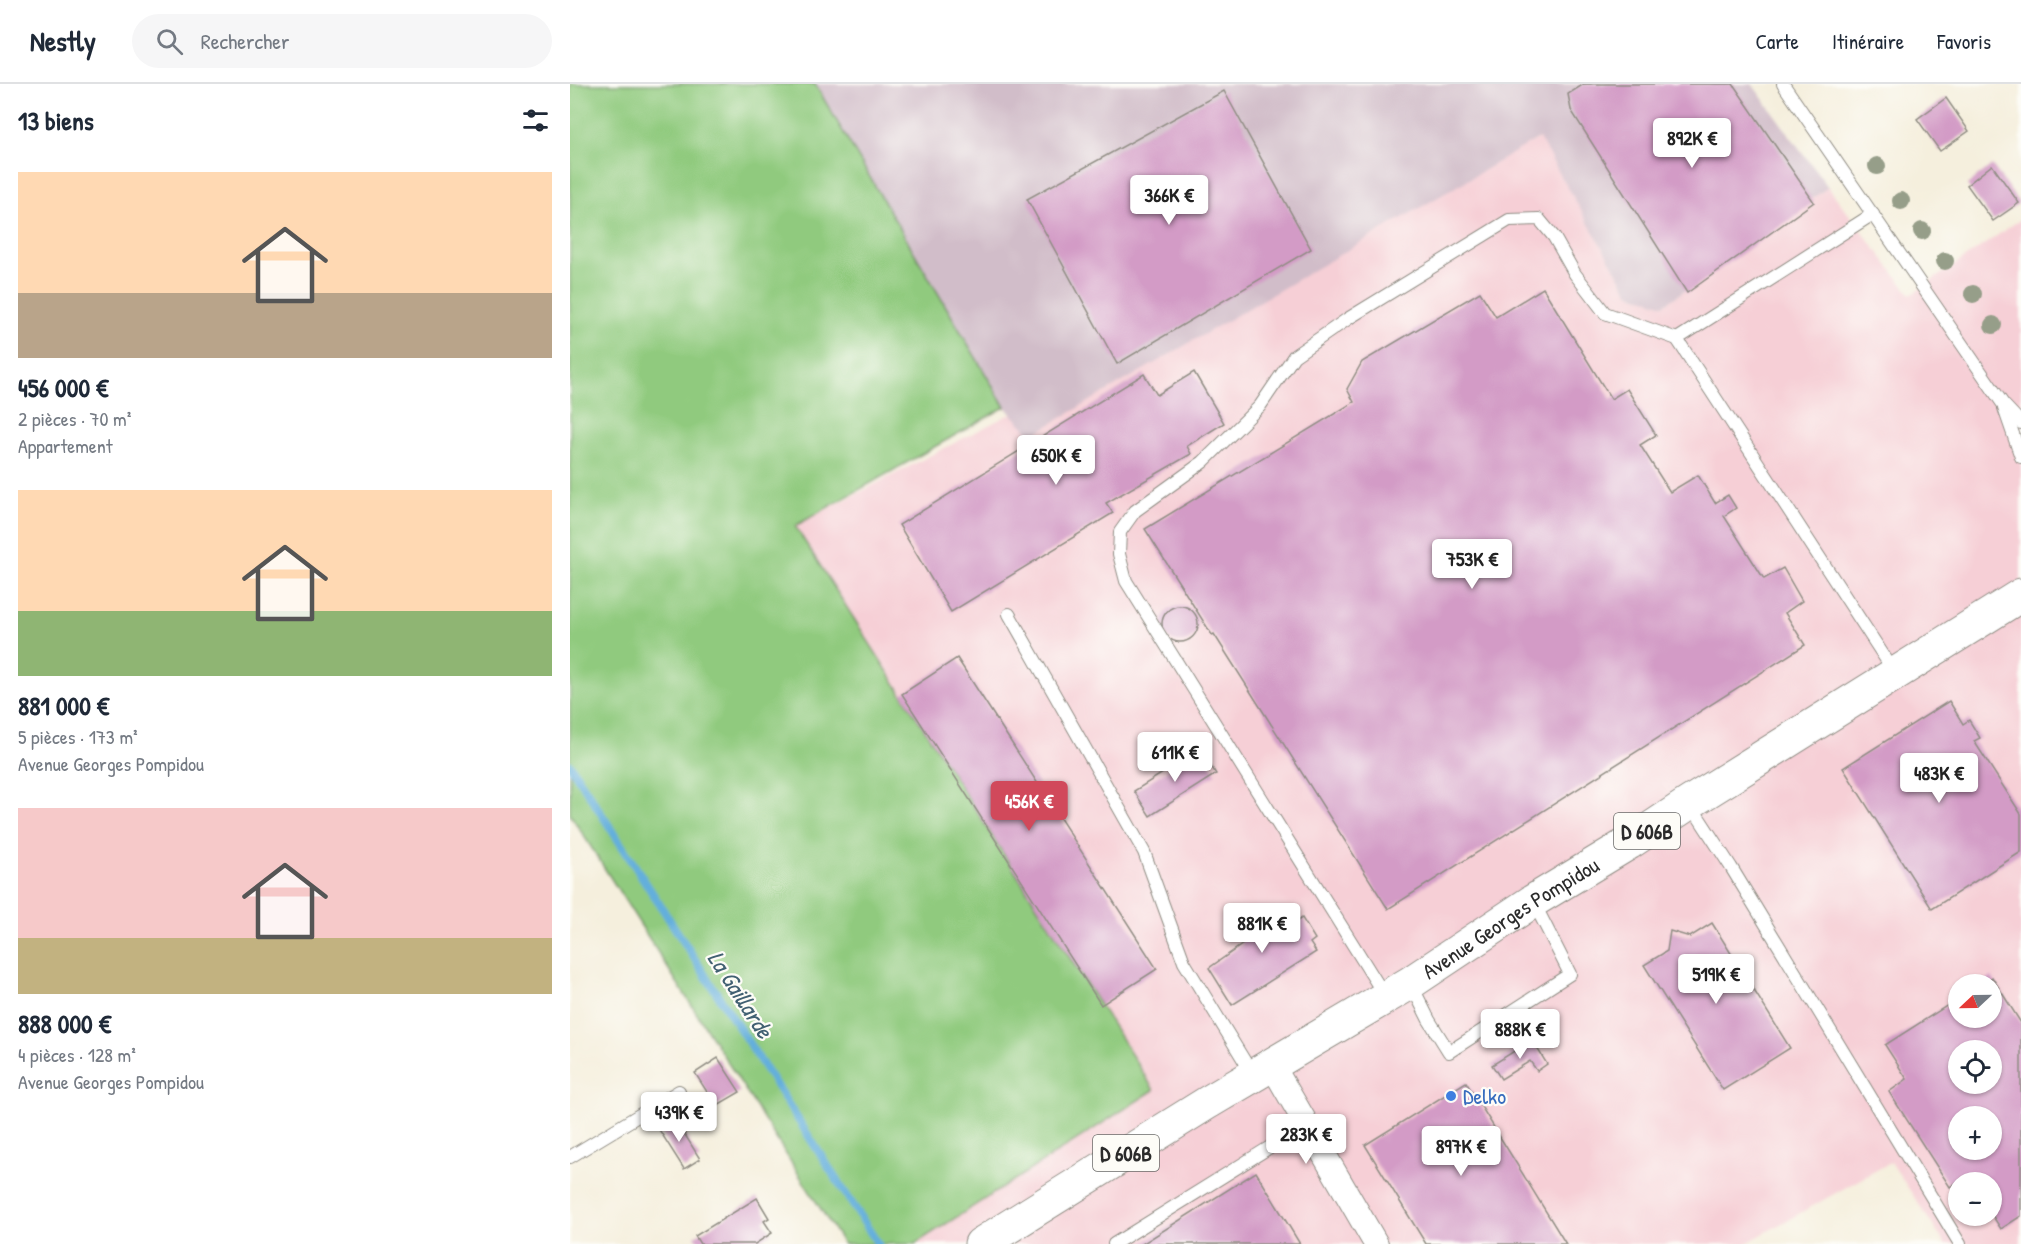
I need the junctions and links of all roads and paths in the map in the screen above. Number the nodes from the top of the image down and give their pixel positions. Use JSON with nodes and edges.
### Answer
{"nodes":[{"id":1,"x":1783,"y":84,"type":"edge"},
{"id":2,"x":1873,"y":214,"type":"junction"},
{"id":3,"x":1677,"y":339,"type":"junction"},
{"id":4,"x":2003,"y":404,"type":"junction"},
{"id":5,"x":2021,"y":423,"type":"edge"},
{"id":6,"x":2021,"y":457,"type":"edge"},
{"id":7,"x":2021,"y":596,"type":"edge"},
{"id":8,"x":1009,"y":614,"type":"dead end"},
{"id":9,"x":1896,"y":675,"type":"junction"},
{"id":10,"x":1689,"y":803,"type":"junction"},
{"id":11,"x":1533,"y":901,"type":"junction"},
{"id":12,"x":1398,"y":991,"type":"junction"},
{"id":13,"x":1263,"y":1071,"type":"junction"},
{"id":14,"x":679,"y":1091,"type":"dead end"},
{"id":15,"x":1306,"y":1124,"type":"junction"},
{"id":16,"x":570,"y":1157,"type":"edge"},
{"id":17,"x":999,"y":1236,"type":"edge"},
{"id":18,"x":1114,"y":1244,"type":"edge"},
{"id":19,"x":1376,"y":1244,"type":"edge"},
{"id":20,"x":1960,"y":1244,"type":"edge"}],
"edges":[{"from":1,"to":2,"type":"lane"},
{"from":2,"to":3,"type":"lane"},
{"from":2,"to":4,"type":"lane"},
{"from":3,"to":9,"type":"lane"},
{"from":3,"to":12,"type":"lane"},
{"from":4,"to":5,"type":"lane"},
{"from":4,"to":6,"type":"lane"},
{"from":7,"to":9,"type":"main road","name":"Avenue Georges Pompidou","number":"D 606B"},
{"from":8,"to":13,"type":"lane"},
{"from":9,"to":10,"type":"main road","name":"Avenue Georges Pompidou","number":"D 606B"},
{"from":10,"to":11,"type":"main road","name":"Avenue Georges Pompidou","number":"D 606B"},
{"from":10,"to":20,"type":"lane"},
{"from":11,"to":12,"type":"main road","name":"Avenue Georges Pompidou","number":"D 606B"},
{"from":11,"to":12,"type":"lane"},
{"from":12,"to":13,"type":"main road","name":"Avenue Georges Pompidou","number":"D 606B"},
{"from":13,"to":15,"type":"street"},
{"from":13,"to":17,"type":"main road","number":"D 606B"},
{"from":14,"to":16,"type":"lane"},
{"from":15,"to":18,"type":"lane"},
{"from":15,"to":19,"type":"street"}]}
